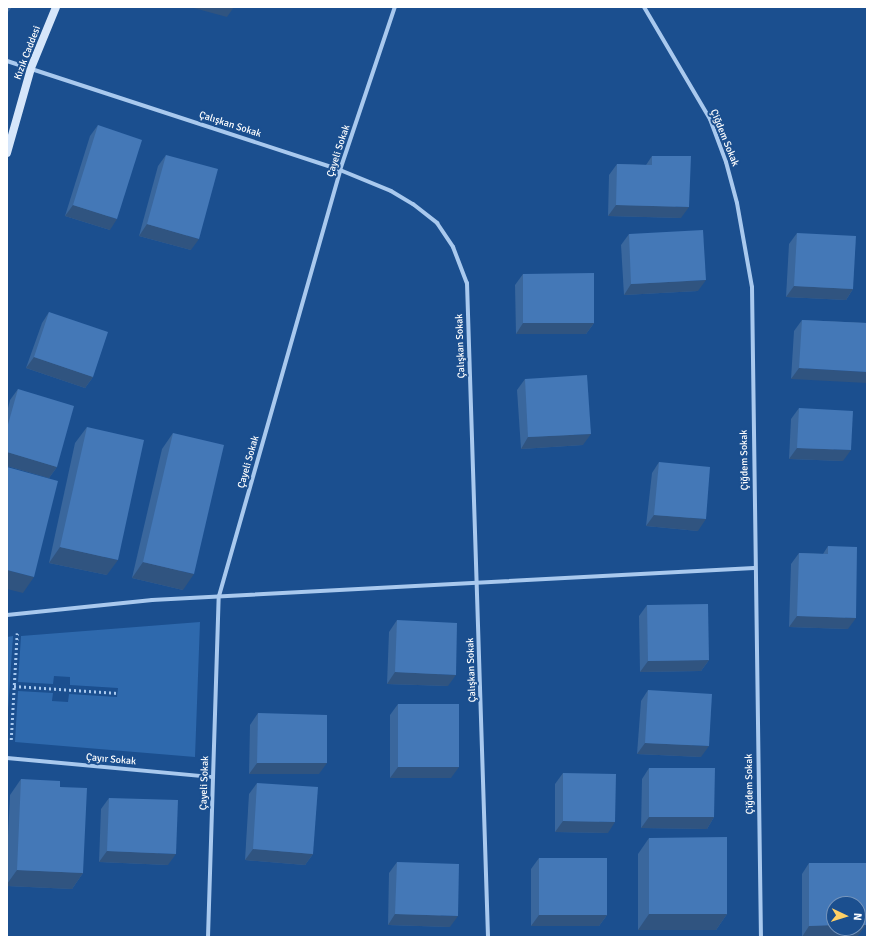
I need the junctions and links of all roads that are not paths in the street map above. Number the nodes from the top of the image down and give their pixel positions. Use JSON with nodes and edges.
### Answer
{"nodes":[{"id":1,"x":56,"y":7,"type":"edge"},
{"id":2,"x":395,"y":7,"type":"edge"},
{"id":3,"x":644,"y":7,"type":"edge"},
{"id":4,"x":7,"y":62,"type":"edge"},
{"id":5,"x":31,"y":68,"type":"junction"},
{"id":6,"x":7,"y":153,"type":"edge"},
{"id":7,"x":340,"y":170,"type":"junction"},
{"id":8,"x":754,"y":568,"type":"junction"},
{"id":9,"x":477,"y":581,"type":"junction"},
{"id":10,"x":219,"y":596,"type":"junction"},
{"id":11,"x":7,"y":615,"type":"edge"},
{"id":12,"x":8,"y":758,"type":"edge"},
{"id":13,"x":213,"y":778,"type":"junction"},
{"id":14,"x":208,"y":937,"type":"edge"},
{"id":15,"x":488,"y":937,"type":"edge"},
{"id":16,"x":761,"y":937,"type":"edge"}],
"edges":[{"from":1,"to":5,"type":"street","name":"Kızık Caddesi"},
{"from":2,"to":7,"type":"street","name":"Çayeli Sokak"},
{"from":3,"to":8,"type":"street","name":"Çiğdem Sokak"},
{"from":4,"to":5,"type":"street","name":"Çalışkan Sokak"},
{"from":5,"to":6,"type":"street","name":"Kızık Caddesi"},
{"from":5,"to":7,"type":"street","name":"Çalışkan Sokak"},
{"from":7,"to":9,"type":"street","name":"Çalışkan Sokak"},
{"from":7,"to":10,"type":"street","name":"Çayeli Sokak"},
{"from":8,"to":9,"type":"street"},
{"from":8,"to":16,"type":"street","name":"Çiğdem Sokak"},
{"from":9,"to":10,"type":"street"},
{"from":9,"to":15,"type":"street","name":"Çalışkan Sokak"},
{"from":10,"to":11,"type":"street"},
{"from":10,"to":13,"type":"street","name":"Çayeli Sokak"},
{"from":12,"to":13,"type":"street","name":"Çayır Sokak"},
{"from":13,"to":14,"type":"street","name":"Çayeli Sokak"}]}
